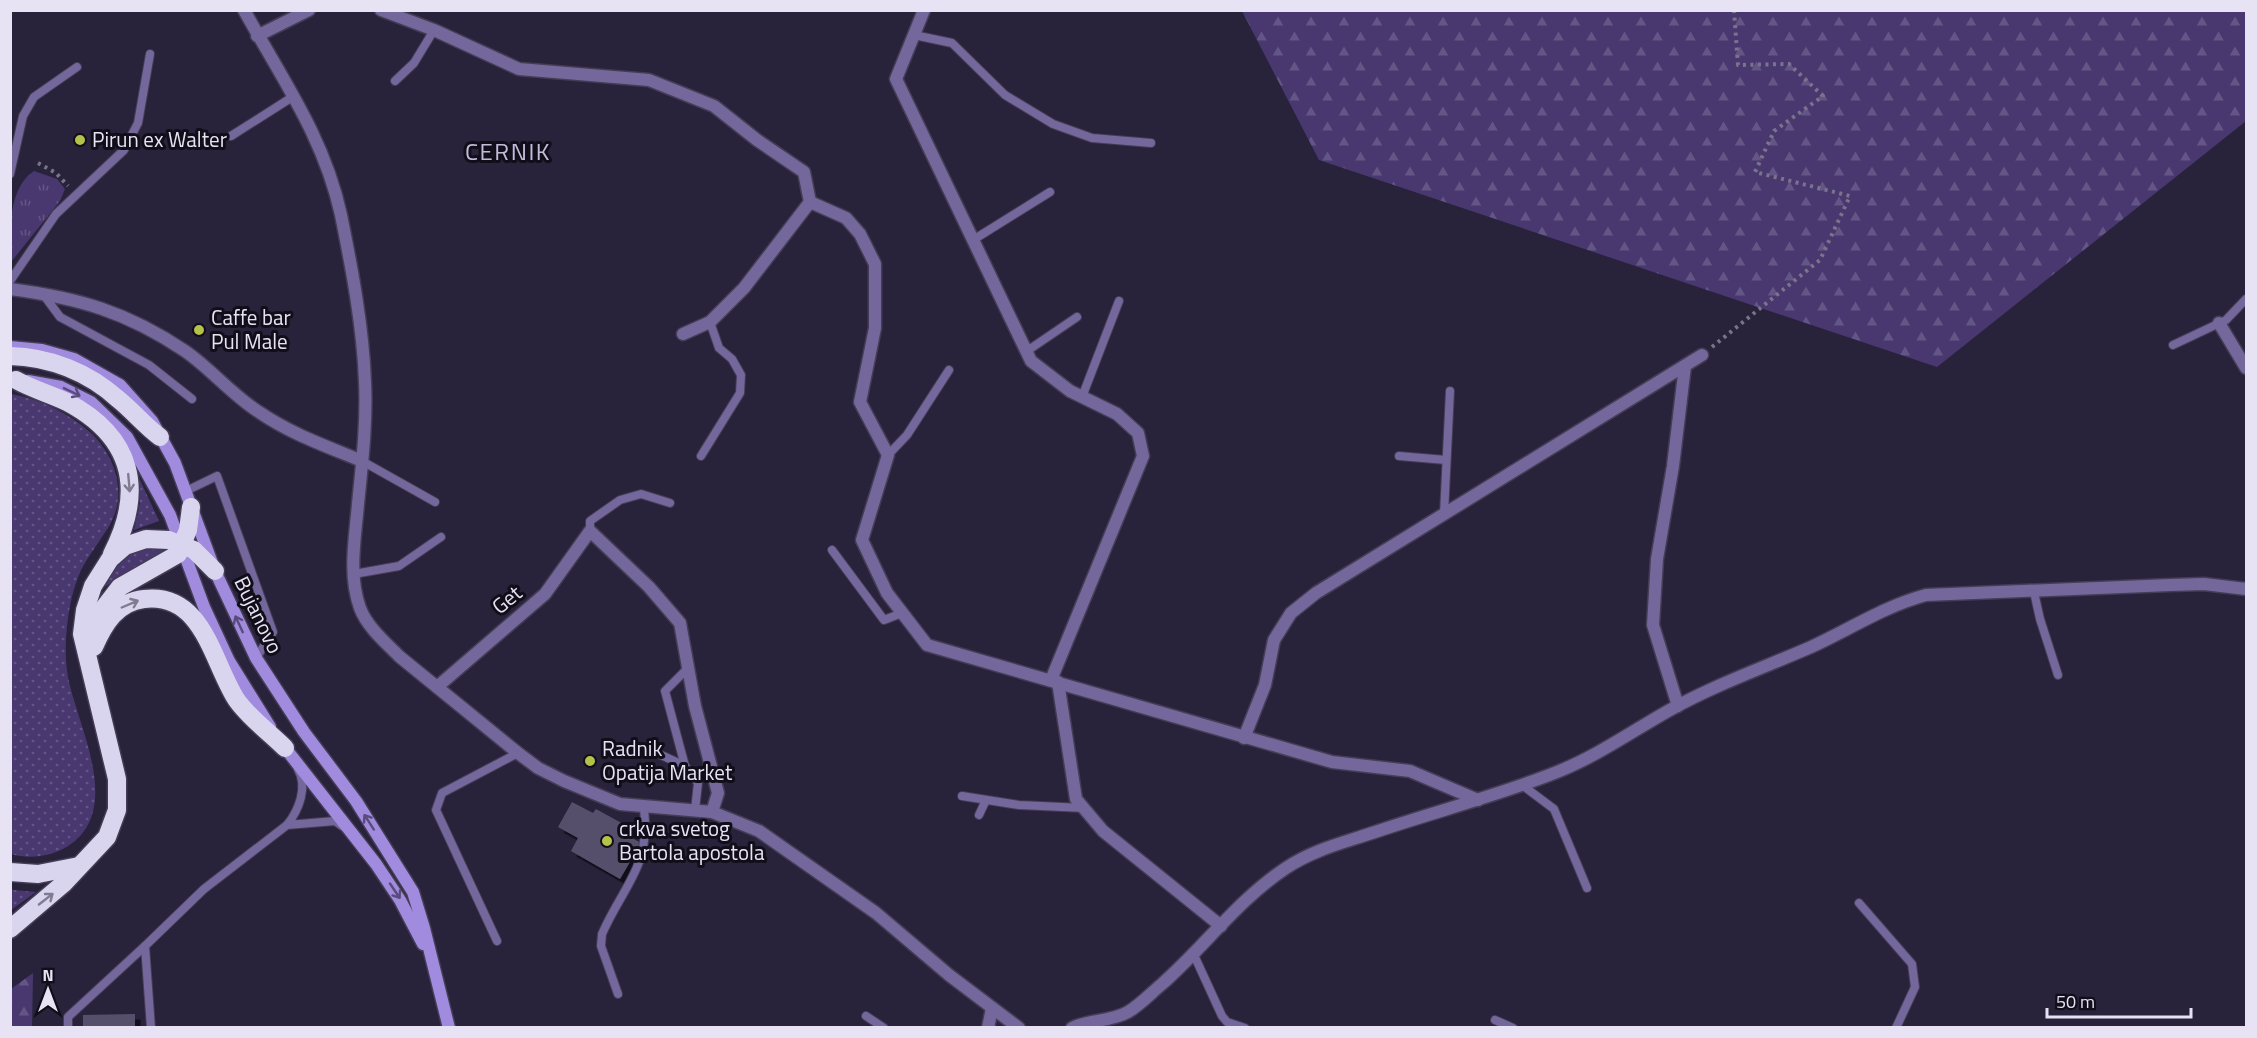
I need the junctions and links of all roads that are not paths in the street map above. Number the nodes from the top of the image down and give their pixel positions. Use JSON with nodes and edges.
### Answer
{"nodes":[{"id":1,"x":244,"y":10,"type":"edge"},
{"id":2,"x":309,"y":10,"type":"edge"},
{"id":3,"x":381,"y":10,"type":"edge"},
{"id":4,"x":924,"y":10,"type":"edge"},
{"id":5,"x":434,"y":30,"type":"junction"},
{"id":6,"x":914,"y":35,"type":"junction"},
{"id":7,"x":257,"y":36,"type":"junction"},
{"id":8,"x":150,"y":54,"type":"dead end"},
{"id":9,"x":77,"y":67,"type":"dead end"},
{"id":10,"x":395,"y":81,"type":"dead end"},
{"id":11,"x":294,"y":96,"type":"junction"},
{"id":12,"x":231,"y":136,"type":"dead end"},
{"id":13,"x":1151,"y":143,"type":"dead end"},
{"id":14,"x":10,"y":174,"type":"edge"},
{"id":15,"x":1050,"y":192,"type":"dead end"},
{"id":16,"x":810,"y":202,"type":"junction"},
{"id":17,"x":973,"y":240,"type":"junction"},
{"id":18,"x":10,"y":281,"type":"edge"},
{"id":19,"x":10,"y":289,"type":"edge"},
{"id":20,"x":42,"y":293,"type":"junction"},
{"id":21,"x":2247,"y":299,"type":"edge"},
{"id":22,"x":1119,"y":301,"type":"dead end"},
{"id":23,"x":1077,"y":317,"type":"dead end"},
{"id":24,"x":710,"y":322,"type":"junction"},
{"id":25,"x":2219,"y":323,"type":"junction"},
{"id":26,"x":683,"y":334,"type":"dead end"},
{"id":27,"x":2173,"y":345,"type":"dead end"},
{"id":28,"x":10,"y":347,"type":"edge"},
{"id":29,"x":1027,"y":351,"type":"junction"},
{"id":30,"x":1702,"y":355,"type":"road end"},
{"id":31,"x":10,"y":356,"type":"edge"},
{"id":32,"x":1685,"y":366,"type":"junction"},
{"id":33,"x":2247,"y":368,"type":"edge"},
{"id":34,"x":949,"y":370,"type":"dead end"},
{"id":35,"x":13,"y":379,"type":"edge"},
{"id":36,"x":1450,"y":391,"type":"dead end"},
{"id":37,"x":1082,"y":396,"type":"junction"},
{"id":38,"x":192,"y":399,"type":"dead end"},
{"id":39,"x":160,"y":437,"type":"junction"},
{"id":40,"x":888,"y":454,"type":"junction"},
{"id":41,"x":701,"y":456,"type":"dead end"},
{"id":42,"x":1399,"y":456,"type":"dead end"},
{"id":43,"x":1446,"y":460,"type":"junction"},
{"id":44,"x":362,"y":461,"type":"junction"},
{"id":45,"x":189,"y":499,"type":"junction"},
{"id":46,"x":435,"y":502,"type":"dead end"},
{"id":47,"x":670,"y":503,"type":"dead end"},
{"id":48,"x":1444,"y":514,"type":"junction"},
{"id":49,"x":590,"y":531,"type":"junction"},
{"id":50,"x":441,"y":537,"type":"dead end"},
{"id":51,"x":183,"y":545,"type":"junction"},
{"id":52,"x":832,"y":550,"type":"dead end"},
{"id":53,"x":110,"y":559,"type":"junction"},
{"id":54,"x":215,"y":571,"type":"junction"},
{"id":55,"x":354,"y":574,"type":"junction"},
{"id":56,"x":2247,"y":589,"type":"edge"},
{"id":57,"x":2034,"y":592,"type":"junction"},
{"id":58,"x":903,"y":613,"type":"junction"},
{"id":59,"x":94,"y":647,"type":"junction"},
{"id":60,"x":256,"y":658,"type":"junction"},
{"id":61,"x":687,"y":669,"type":"junction"},
{"id":62,"x":2058,"y":675,"type":"dead end"},
{"id":63,"x":1054,"y":681,"type":"junction"},
{"id":64,"x":437,"y":687,"type":"junction"},
{"id":65,"x":97,"y":703,"type":"junction"},
{"id":66,"x":1678,"y":706,"type":"junction"},
{"id":67,"x":1244,"y":738,"type":"junction"},
{"id":68,"x":648,"y":749,"type":"dead end"},
{"id":69,"x":518,"y":753,"type":"junction"},
{"id":70,"x":290,"y":755,"type":"junction"},
{"id":71,"x":685,"y":766,"type":"junction"},
{"id":72,"x":1522,"y":785,"type":"junction"},
{"id":73,"x":962,"y":795,"type":"dead end"},
{"id":74,"x":986,"y":800,"type":"junction"},
{"id":75,"x":1478,"y":800,"type":"junction"},
{"id":76,"x":644,"y":808,"type":"junction"},
{"id":77,"x":1083,"y":808,"type":"junction"},
{"id":78,"x":695,"y":810,"type":"junction"},
{"id":79,"x":712,"y":812,"type":"junction"},
{"id":80,"x":979,"y":815,"type":"dead end"},
{"id":81,"x":287,"y":825,"type":"junction"},
{"id":82,"x":355,"y":838,"type":"junction"},
{"id":83,"x":79,"y":866,"type":"junction"},
{"id":84,"x":10,"y":873,"type":"edge"},
{"id":85,"x":1587,"y":888,"type":"dead end"},
{"id":86,"x":1859,"y":903,"type":"dead end"},
{"id":87,"x":1221,"y":926,"type":"junction"},
{"id":88,"x":10,"y":929,"type":"edge"},
{"id":89,"x":496,"y":941,"type":"dead end"},
{"id":90,"x":145,"y":946,"type":"junction"},
{"id":91,"x":1194,"y":955,"type":"junction"},
{"id":92,"x":431,"y":959,"type":"junction"},
{"id":93,"x":618,"y":994,"type":"dead end"},
{"id":94,"x":992,"y":1008,"type":"junction"},
{"id":95,"x":866,"y":1016,"type":"dead end"},
{"id":96,"x":1495,"y":1020,"type":"dead end"},
{"id":97,"x":68,"y":1028,"type":"edge"},
{"id":98,"x":151,"y":1028,"type":"edge"},
{"id":99,"x":449,"y":1028,"type":"edge"},
{"id":100,"x":884,"y":1028,"type":"edge"},
{"id":101,"x":988,"y":1028,"type":"edge"},
{"id":102,"x":1019,"y":1028,"type":"edge"},
{"id":103,"x":1072,"y":1028,"type":"edge"},
{"id":104,"x":1245,"y":1028,"type":"edge"},
{"id":105,"x":1513,"y":1028,"type":"edge"},
{"id":106,"x":1896,"y":1028,"type":"edge"}],
"edges":[{"from":1,"to":7,"type":"street"},
{"from":2,"to":7,"type":"street"},
{"from":3,"to":5,"type":"street"},
{"from":4,"to":6,"type":"street"},
{"from":5,"to":10,"type":"lane"},
{"from":5,"to":16,"type":"street"},
{"from":6,"to":13,"type":"lane"},
{"from":6,"to":17,"type":"street"},
{"from":7,"to":11,"type":"street"},
{"from":8,"to":18,"type":"lane"},
{"from":9,"to":14,"type":"lane"},
{"from":11,"to":12,"type":"lane"},
{"from":11,"to":44,"type":"street"},
{"from":15,"to":17,"type":"lane"},
{"from":16,"to":24,"type":"street"},
{"from":16,"to":40,"type":"street"},
{"from":17,"to":29,"type":"street"},
{"from":19,"to":20,"type":"street"},
{"from":20,"to":38,"type":"lane"},
{"from":20,"to":44,"type":"street"},
{"from":21,"to":25,"type":"lane"},
{"from":22,"to":37,"type":"lane"},
{"from":23,"to":29,"type":"lane"},
{"from":24,"to":26,"type":"street"},
{"from":24,"to":41,"type":"lane"},
{"from":25,"to":27,"type":"lane"},
{"from":25,"to":33,"type":"street"},
{"from":28,"to":39,"type":"main road","name":"Bujanovo"},
{"from":29,"to":37,"type":"street"},
{"from":30,"to":32,"type":"street"},
{"from":31,"to":39,"type":"highway"},
{"from":32,"to":48,"type":"street"},
{"from":32,"to":66,"type":"street"},
{"from":34,"to":40,"type":"lane"},
{"from":35,"to":51,"type":"main road","name":"Bujanovo","one_way":true},
{"from":35,"to":53,"type":"highway","one_way":true},
{"from":36,"to":43,"type":"lane"},
{"from":37,"to":63,"type":"street"},
{"from":39,"to":45,"type":"main road","name":"Bujanovo"},
{"from":40,"to":58,"type":"street"},
{"from":42,"to":43,"type":"lane"},
{"from":43,"to":48,"type":"lane"},
{"from":44,"to":46,"type":"lane"},
{"from":44,"to":55,"type":"street"},
{"from":45,"to":51,"type":"highway"},
{"from":45,"to":54,"type":"main road","name":"Bujanovo"},
{"from":45,"to":60,"type":"lane"},
{"from":47,"to":49,"type":"lane"},
{"from":48,"to":67,"type":"street"},
{"from":49,"to":61,"type":"street"},
{"from":49,"to":64,"type":"street","name":"Get"},
{"from":50,"to":55,"type":"lane"},
{"from":51,"to":53,"type":"highway"},
{"from":51,"to":54,"type":"highway"},
{"from":51,"to":59,"type":"highway"},
{"from":51,"to":70,"type":"main road","name":"Bujanovo"},
{"from":52,"to":58,"type":"lane"},
{"from":53,"to":65,"type":"highway"},
{"from":60,"to":54,"type":"main road","name":"Bujanovo","one_way":true},
{"from":55,"to":64,"type":"street"},
{"from":56,"to":57,"type":"street"},
{"from":57,"to":62,"type":"lane"},
{"from":57,"to":66,"type":"street"},
{"from":58,"to":63,"type":"street"},
{"from":59,"to":65,"type":"highway"},
{"from":59,"to":70,"type":"highway","one_way":true},
{"from":92,"to":60,"type":"main road","name":"Bujanovo","one_way":true},
{"from":61,"to":71,"type":"lane"},
{"from":61,"to":79,"type":"street"},
{"from":63,"to":67,"type":"street"},
{"from":63,"to":77,"type":"street"},
{"from":64,"to":69,"type":"street"},
{"from":65,"to":83,"type":"highway"},
{"from":66,"to":72,"type":"street"},
{"from":67,"to":75,"type":"street"},
{"from":68,"to":71,"type":"lane"},
{"from":69,"to":76,"type":"street"},
{"from":69,"to":89,"type":"lane"},
{"from":70,"to":81,"type":"lane"},
{"from":70,"to":82,"type":"main road","name":"Bujanovo"},
{"from":71,"to":78,"type":"lane"},
{"from":72,"to":75,"type":"street"},
{"from":72,"to":85,"type":"lane"},
{"from":73,"to":74,"type":"lane"},
{"from":74,"to":77,"type":"lane"},
{"from":74,"to":80,"type":"lane"},
{"from":75,"to":87,"type":"street"},
{"from":76,"to":78,"type":"street"},
{"from":76,"to":93,"type":"lane"},
{"from":77,"to":87,"type":"street"},
{"from":78,"to":79,"type":"street"},
{"from":79,"to":94,"type":"street"},
{"from":81,"to":82,"type":"lane"},
{"from":81,"to":90,"type":"lane"},
{"from":82,"to":92,"type":"main road","name":"Bujanovo","one_way":true},
{"from":83,"to":84,"type":"highway"},
{"from":88,"to":83,"type":"highway","one_way":true},
{"from":86,"to":106,"type":"lane"},
{"from":87,"to":91,"type":"street"},
{"from":90,"to":97,"type":"lane"},
{"from":90,"to":98,"type":"lane"},
{"from":91,"to":103,"type":"street"},
{"from":91,"to":104,"type":"lane"},
{"from":92,"to":99,"type":"main road","name":"Bujanovo"},
{"from":94,"to":101,"type":"street"},
{"from":94,"to":102,"type":"street"},
{"from":95,"to":100,"type":"lane"},
{"from":96,"to":105,"type":"lane"}]}
